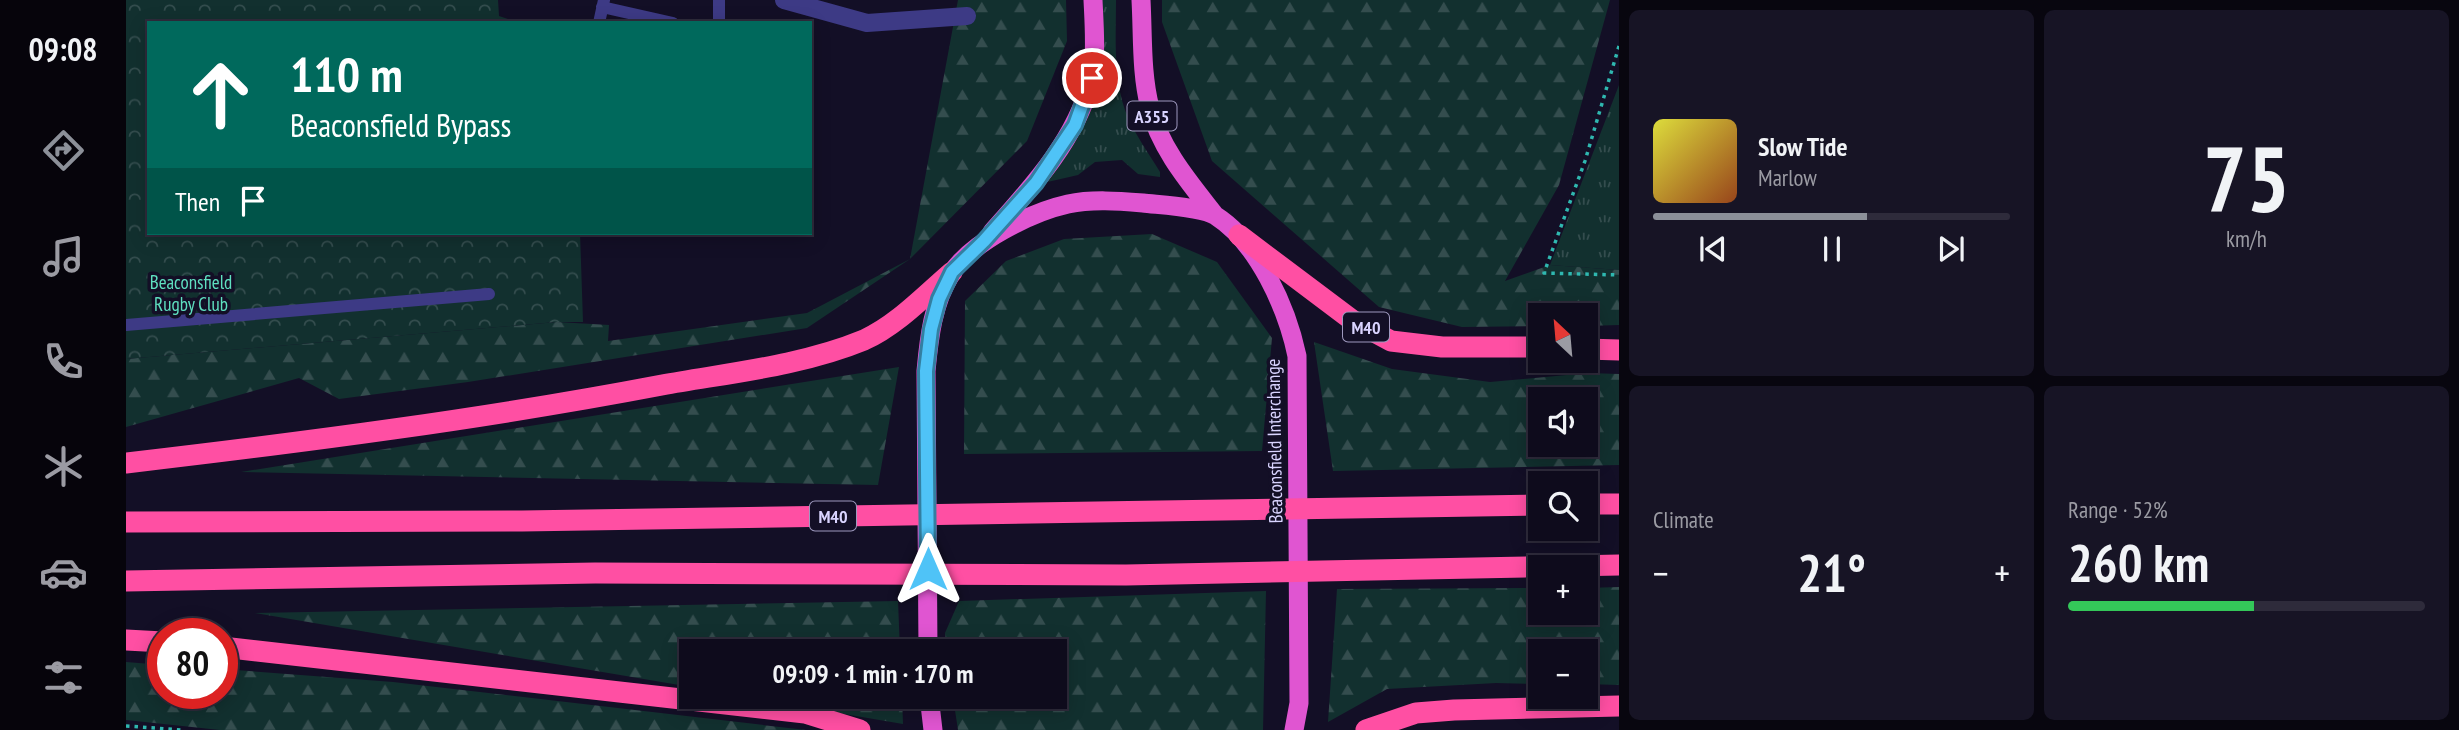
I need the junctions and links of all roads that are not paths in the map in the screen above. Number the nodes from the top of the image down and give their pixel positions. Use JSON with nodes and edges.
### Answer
{"nodes":[{"id":1,"x":719,"y":0,"type":"edge"},
{"id":2,"x":784,"y":0,"type":"edge"},
{"id":3,"x":1093,"y":0,"type":"edge"},
{"id":4,"x":1141,"y":0,"type":"edge"},
{"id":5,"x":603,"y":4,"type":"edge"},
{"id":6,"x":967,"y":16,"type":"dead end"},
{"id":7,"x":666,"y":21,"type":"edge"},
{"id":8,"x":719,"y":21,"type":"edge"},
{"id":9,"x":1214,"y":214,"type":"junction"},
{"id":10,"x":1238,"y":235,"type":"junction"},
{"id":11,"x":984,"y":241,"type":"junction"},
{"id":12,"x":952,"y":272,"type":"junction"},
{"id":13,"x":489,"y":294,"type":"dead end"},
{"id":14,"x":126,"y":325,"type":"edge"},
{"id":15,"x":1528,"y":347,"type":"edge"},
{"id":16,"x":1598,"y":349,"type":"edge"},
{"id":17,"x":1619,"y":350,"type":"edge"},
{"id":18,"x":126,"y":463,"type":"edge"},
{"id":19,"x":1598,"y":504,"type":"edge"},
{"id":20,"x":1619,"y":504,"type":"edge"},
{"id":21,"x":1528,"y":505,"type":"edge"},
{"id":22,"x":126,"y":522,"type":"edge"},
{"id":23,"x":1619,"y":565,"type":"edge"},
{"id":24,"x":126,"y":581,"type":"edge"},
{"id":25,"x":928,"y":639,"type":"edge"},
{"id":26,"x":126,"y":640,"type":"edge"},
{"id":27,"x":147,"y":641,"type":"edge"},
{"id":28,"x":238,"y":649,"type":"edge"},
{"id":29,"x":1619,"y":706,"type":"edge"},
{"id":30,"x":931,"y":709,"type":"edge"},
{"id":31,"x":860,"y":730,"type":"edge"},
{"id":32,"x":933,"y":730,"type":"edge"},
{"id":33,"x":1294,"y":730,"type":"edge"},
{"id":34,"x":1366,"y":730,"type":"edge"}],
"edges":[{"from":1,"to":8,"type":"lane"},
{"from":2,"to":6,"type":"street"},
{"from":3,"to":11,"type":"highway"},
{"from":4,"to":9,"type":"highway","number":"A355"},
{"from":5,"to":7,"type":"lane"},
{"from":9,"to":10,"type":"highway","name":"Beaconsfield Interchange"},
{"from":9,"to":11,"type":"highway"},
{"from":10,"to":15,"type":"highway","number":"M40"},
{"from":10,"to":33,"type":"highway","name":"Beaconsfield Interchange"},
{"from":11,"to":12,"type":"highway"},
{"from":12,"to":18,"type":"highway"},
{"from":12,"to":25,"type":"highway"},
{"from":13,"to":14,"type":"lane"},
{"from":16,"to":17,"type":"highway"},
{"from":19,"to":20,"type":"highway"},
{"from":21,"to":22,"type":"highway","number":"M40"},
{"from":23,"to":24,"type":"highway"},
{"from":26,"to":27,"type":"highway"},
{"from":28,"to":31,"type":"highway"},
{"from":29,"to":34,"type":"highway"},
{"from":30,"to":32,"type":"highway"}]}
